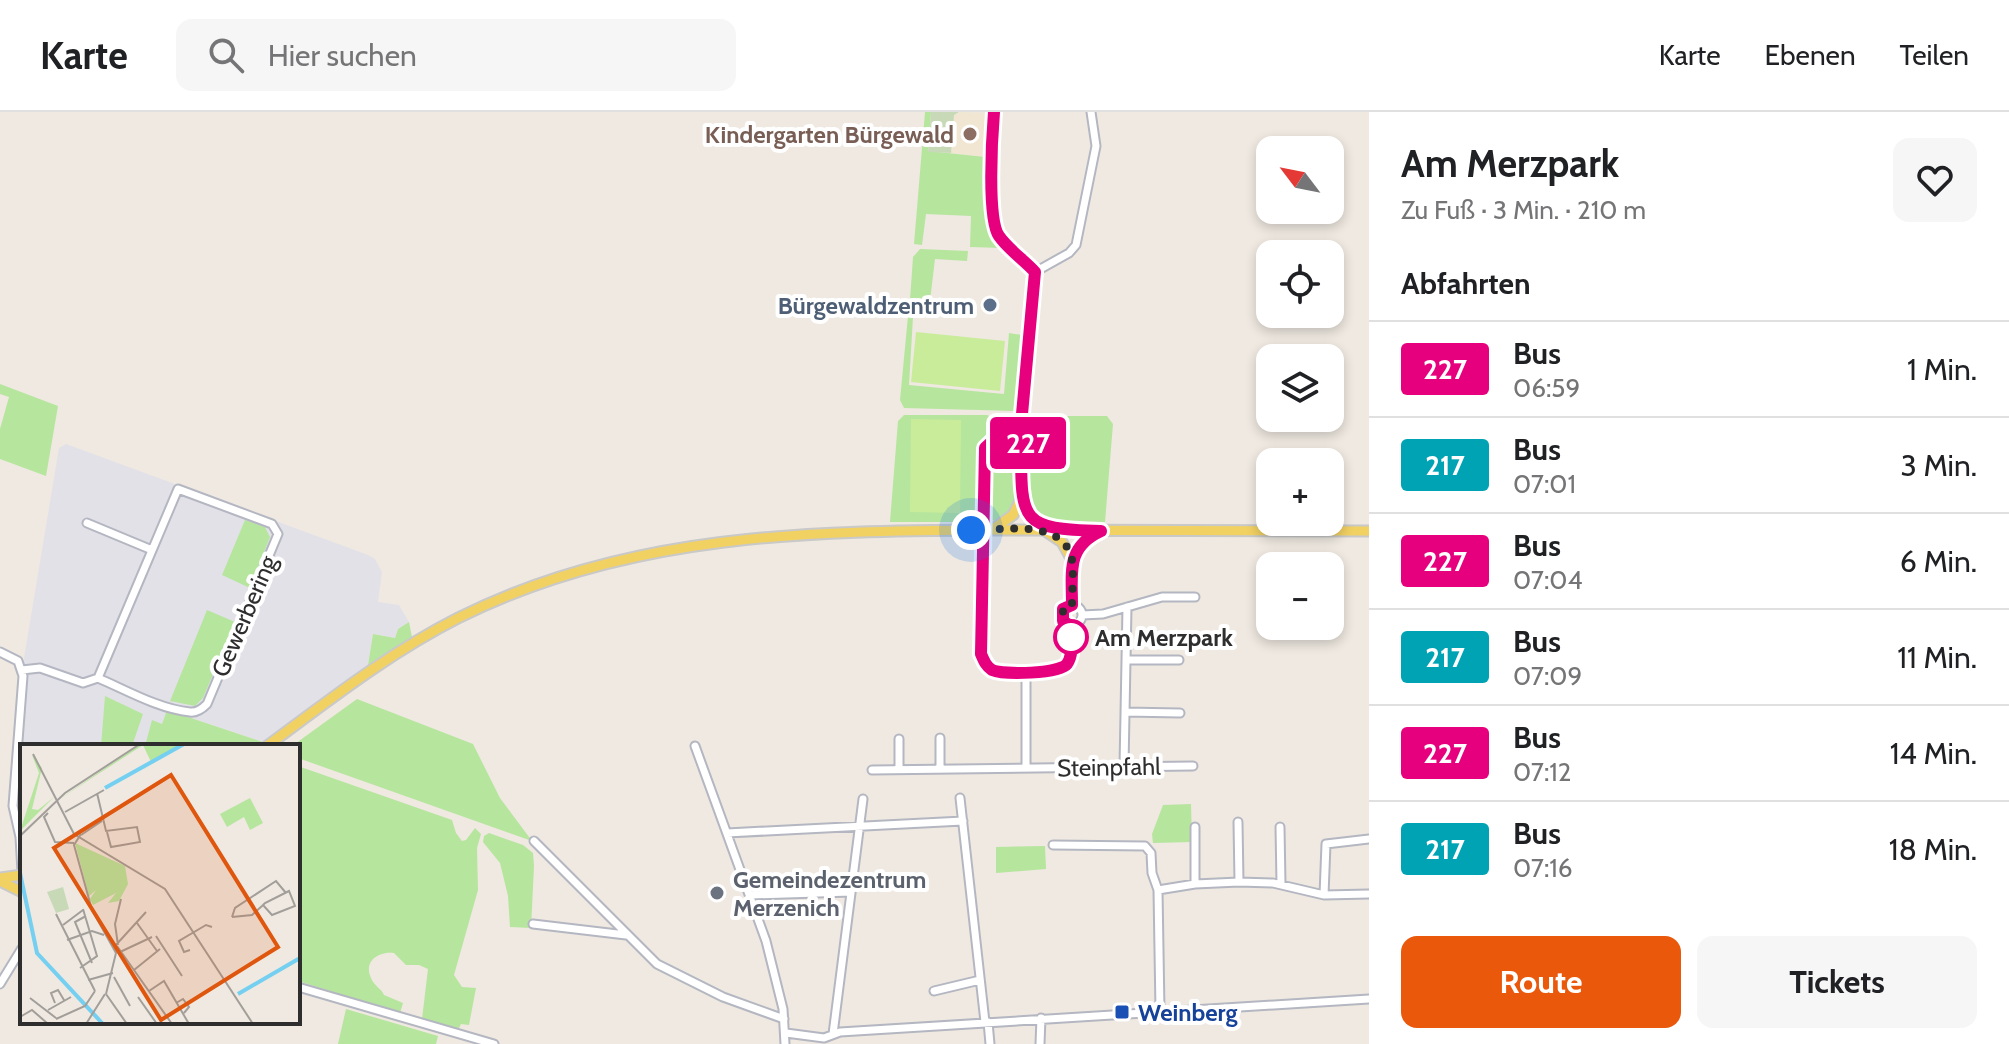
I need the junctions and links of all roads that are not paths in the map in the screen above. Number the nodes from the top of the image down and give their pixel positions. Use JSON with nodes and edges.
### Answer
{"nodes":[{"id":1,"x":994,"y":112,"type":"edge"},
{"id":2,"x":1091,"y":112,"type":"edge"},
{"id":3,"x":1035,"y":272,"type":"junction"},
{"id":4,"x":1022,"y":420,"type":"junction"},
{"id":5,"x":1009,"y":434,"type":"junction"},
{"id":6,"x":1021,"y":445,"type":"junction"},
{"id":7,"x":1022,"y":497,"type":"junction"},
{"id":8,"x":87,"y":523,"type":"dead end"},
{"id":9,"x":991,"y":530,"type":"junction"},
{"id":10,"x":1040,"y":530,"type":"junction"},
{"id":11,"x":1057,"y":530,"type":"junction"},
{"id":12,"x":1101,"y":531,"type":"junction"},
{"id":13,"x":1369,"y":531,"type":"edge"},
{"id":14,"x":152,"y":550,"type":"junction"},
{"id":15,"x":1072,"y":560,"type":"junction"},
{"id":16,"x":1195,"y":597,"type":"dead end"},
{"id":17,"x":1072,"y":605,"type":"junction"},
{"id":18,"x":1127,"y":607,"type":"junction"},
{"id":19,"x":1082,"y":615,"type":"junction"},
{"id":20,"x":1071,"y":626,"type":"junction"},
{"id":21,"x":0,"y":652,"type":"edge"},
{"id":22,"x":1127,"y":660,"type":"junction"},
{"id":23,"x":1179,"y":660,"type":"dead end"},
{"id":24,"x":22,"y":670,"type":"junction"},
{"id":25,"x":1026,"y":671,"type":"junction"},
{"id":26,"x":98,"y":678,"type":"junction"},
{"id":27,"x":1125,"y":712,"type":"junction"},
{"id":28,"x":1180,"y":713,"type":"dead end"},
{"id":29,"x":940,"y":738,"type":"dead end"},
{"id":30,"x":899,"y":739,"type":"dead end"},
{"id":31,"x":270,"y":744,"type":"edge"},
{"id":32,"x":695,"y":746,"type":"dead end"},
{"id":33,"x":1193,"y":766,"type":"dead end"},
{"id":34,"x":1124,"y":767,"type":"junction"},
{"id":35,"x":1026,"y":768,"type":"junction"},
{"id":36,"x":899,"y":769,"type":"junction"},
{"id":37,"x":940,"y":769,"type":"junction"},
{"id":38,"x":872,"y":770,"type":"dead end"},
{"id":39,"x":960,"y":798,"type":"dead end"},
{"id":40,"x":863,"y":799,"type":"dead end"},
{"id":41,"x":963,"y":821,"type":"junction"},
{"id":42,"x":1238,"y":822,"type":"dead end"},
{"id":43,"x":1195,"y":827,"type":"dead end"},
{"id":44,"x":1280,"y":827,"type":"dead end"},
{"id":45,"x":861,"y":828,"type":"junction"},
{"id":46,"x":727,"y":833,"type":"junction"},
{"id":47,"x":20,"y":835,"type":"edge"},
{"id":48,"x":1369,"y":839,"type":"edge"},
{"id":49,"x":534,"y":841,"type":"dead end"},
{"id":50,"x":1053,"y":845,"type":"dead end"},
{"id":51,"x":20,"y":874,"type":"edge"},
{"id":52,"x":0,"y":879,"type":"edge"},
{"id":53,"x":1239,"y":882,"type":"junction"},
{"id":54,"x":1195,"y":884,"type":"junction"},
{"id":55,"x":1281,"y":884,"type":"junction"},
{"id":56,"x":1158,"y":890,"type":"junction"},
{"id":57,"x":20,"y":891,"type":"edge"},
{"id":58,"x":851,"y":892,"type":"junction"},
{"id":59,"x":1369,"y":894,"type":"edge"},
{"id":60,"x":750,"y":895,"type":"junction"},
{"id":61,"x":1324,"y":895,"type":"junction"},
{"id":62,"x":533,"y":924,"type":"dead end"},
{"id":63,"x":626,"y":935,"type":"junction"},
{"id":64,"x":20,"y":951,"type":"edge"},
{"id":65,"x":980,"y":980,"type":"junction"},
{"id":66,"x":0,"y":984,"type":"edge"},
{"id":67,"x":300,"y":988,"type":"edge"},
{"id":68,"x":934,"y":991,"type":"dead end"},
{"id":69,"x":1369,"y":999,"type":"edge"},
{"id":70,"x":1160,"y":1011,"type":"junction"},
{"id":71,"x":1041,"y":1018,"type":"junction"},
{"id":72,"x":784,"y":1019,"type":"junction"},
{"id":73,"x":987,"y":1022,"type":"junction"},
{"id":74,"x":786,"y":1033,"type":"junction"},
{"id":75,"x":833,"y":1034,"type":"junction"},
{"id":76,"x":494,"y":1044,"type":"edge"},
{"id":77,"x":785,"y":1044,"type":"edge"},
{"id":78,"x":990,"y":1044,"type":"edge"},
{"id":79,"x":1040,"y":1044,"type":"edge"}],
"edges":[{"from":1,"to":3,"type":"street"},
{"from":2,"to":3,"type":"street"},
{"from":3,"to":4,"type":"street"},
{"from":4,"to":5,"type":"street"},
{"from":4,"to":6,"type":"street"},
{"from":5,"to":6,"type":"street"},
{"from":5,"to":25,"type":"street","bridge":true},
{"from":6,"to":7,"type":"main road"},
{"from":7,"to":9,"type":"main road"},
{"from":7,"to":11,"type":"main road"},
{"from":8,"to":14,"type":"street"},
{"from":9,"to":10,"type":"main road"},
{"from":9,"to":31,"type":"main road"},
{"from":10,"to":11,"type":"main road"},
{"from":10,"to":15,"type":"main road"},
{"from":11,"to":12,"type":"main road"},
{"from":12,"to":13,"type":"main road"},
{"from":12,"to":15,"type":"main road"},
{"from":14,"to":26,"type":"street","name":"Gewerbering"},
{"from":14,"to":26,"type":"street","name":"Gewerbering"},
{"from":15,"to":17,"type":"main road"},
{"from":16,"to":18,"type":"street"},
{"from":17,"to":19,"type":"street"},
{"from":17,"to":20,"type":"street"},
{"from":18,"to":19,"type":"street"},
{"from":18,"to":22,"type":"street"},
{"from":19,"to":20,"type":"street"},
{"from":20,"to":25,"type":"street"},
{"from":21,"to":24,"type":"street"},
{"from":22,"to":23,"type":"street"},
{"from":22,"to":27,"type":"street"},
{"from":24,"to":26,"type":"street"},
{"from":24,"to":47,"type":"street"},
{"from":25,"to":35,"type":"street","name":"Steinpfahl"},
{"from":27,"to":28,"type":"street"},
{"from":27,"to":34,"type":"street"},
{"from":29,"to":37,"type":"street"},
{"from":30,"to":36,"type":"street"},
{"from":32,"to":46,"type":"street"},
{"from":33,"to":34,"type":"street","name":"Steinpfahl"},
{"from":34,"to":35,"type":"street","name":"Steinpfahl"},
{"from":35,"to":37,"type":"street"},
{"from":36,"to":37,"type":"street"},
{"from":36,"to":38,"type":"street"},
{"from":39,"to":41,"type":"street"},
{"from":40,"to":45,"type":"street"},
{"from":41,"to":45,"type":"street"},
{"from":41,"to":65,"type":"street"},
{"from":42,"to":53,"type":"street"},
{"from":43,"to":54,"type":"street"},
{"from":44,"to":55,"type":"street"},
{"from":45,"to":46,"type":"street"},
{"from":45,"to":58,"type":"street"},
{"from":46,"to":60,"type":"street"},
{"from":48,"to":61,"type":"street"},
{"from":49,"to":63,"type":"street"},
{"from":50,"to":56,"type":"street"},
{"from":51,"to":52,"type":"main road"},
{"from":52,"to":57,"type":"main road"},
{"from":53,"to":54,"type":"street"},
{"from":53,"to":55,"type":"street"},
{"from":54,"to":56,"type":"street"},
{"from":55,"to":61,"type":"street"},
{"from":56,"to":70,"type":"street"},
{"from":58,"to":60,"type":"street"},
{"from":58,"to":75,"type":"street"},
{"from":59,"to":61,"type":"street"},
{"from":60,"to":72,"type":"street"},
{"from":62,"to":63,"type":"street"},
{"from":63,"to":72,"type":"street"},
{"from":64,"to":66,"type":"street"},
{"from":65,"to":68,"type":"street"},
{"from":65,"to":73,"type":"street"},
{"from":67,"to":76,"type":"street"},
{"from":69,"to":70,"type":"street"},
{"from":70,"to":71,"type":"street"},
{"from":71,"to":73,"type":"street"},
{"from":71,"to":79,"type":"street"},
{"from":72,"to":74,"type":"street"},
{"from":73,"to":75,"type":"street"},
{"from":73,"to":78,"type":"street"},
{"from":74,"to":75,"type":"street"},
{"from":74,"to":77,"type":"street"}]}
